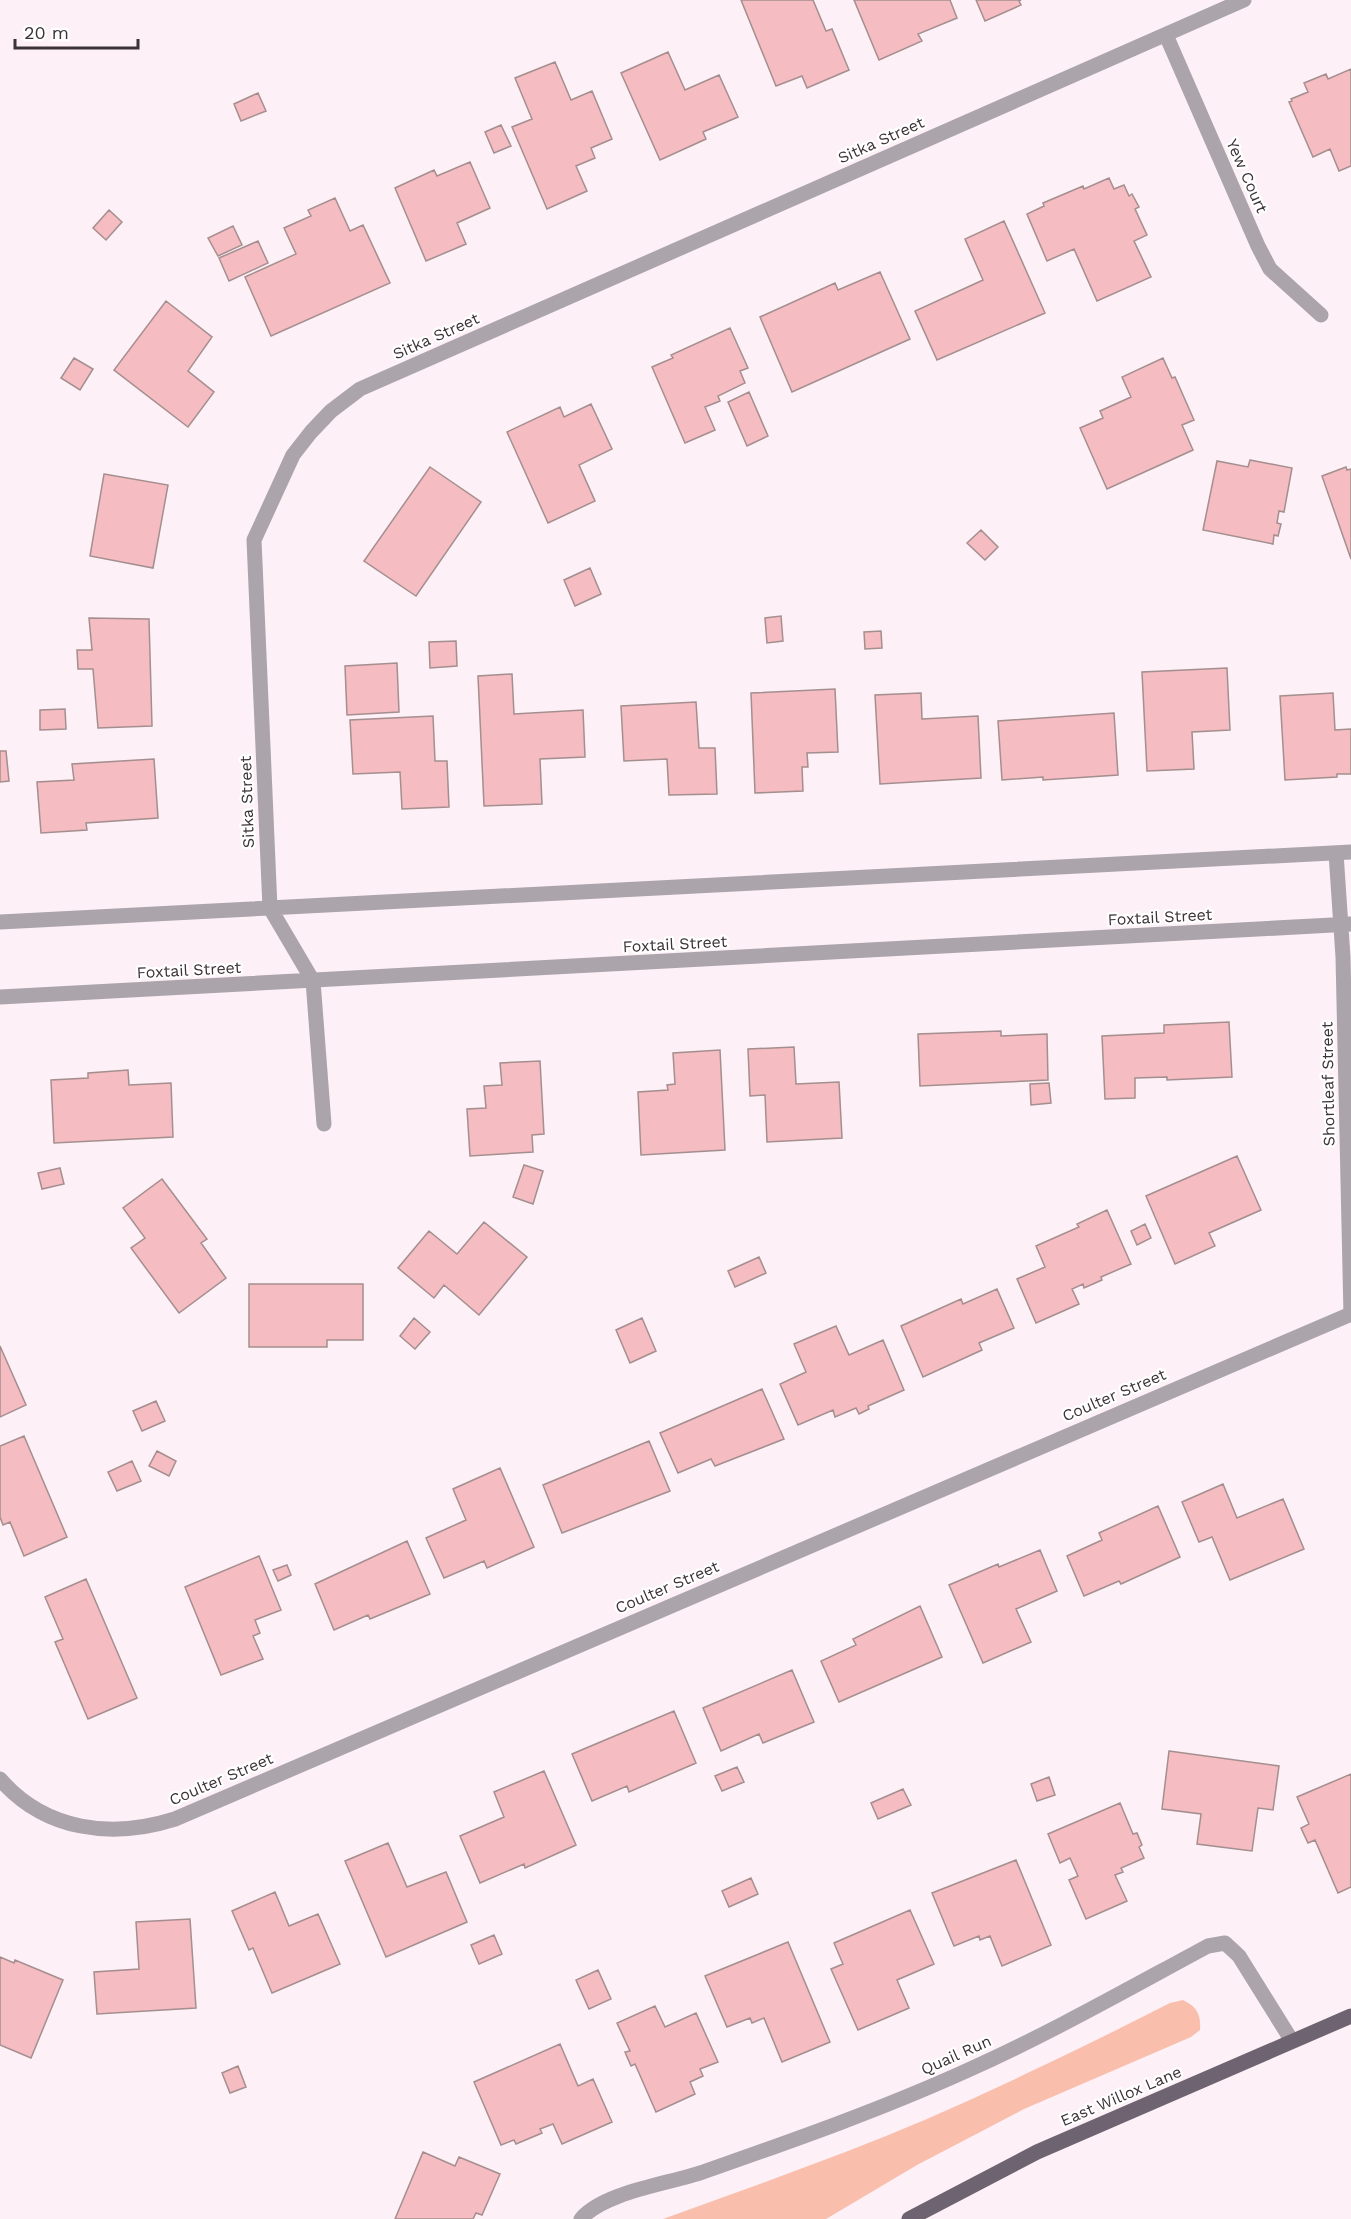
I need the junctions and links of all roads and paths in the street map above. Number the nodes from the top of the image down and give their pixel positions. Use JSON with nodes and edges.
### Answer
{"nodes":[{"id":1,"x":1244,"y":0,"type":"edge"},
{"id":2,"x":1166,"y":35,"type":"junction"},
{"id":3,"x":1321,"y":315,"type":"dead end"},
{"id":4,"x":1344,"y":853,"type":"edge"},
{"id":5,"x":270,"y":908,"type":"junction"},
{"id":6,"x":0,"y":922,"type":"edge"},
{"id":7,"x":1346,"y":925,"type":"edge"},
{"id":8,"x":313,"y":981,"type":"junction"},
{"id":9,"x":0,"y":997,"type":"edge"},
{"id":10,"x":324,"y":1124,"type":"dead end"},
{"id":11,"x":1351,"y":1315,"type":"edge"},
{"id":12,"x":0,"y":1779,"type":"edge"},
{"id":13,"x":1351,"y":2016,"type":"edge"},
{"id":14,"x":1292,"y":2041,"type":"junction"},
{"id":15,"x":581,"y":2219,"type":"edge"},
{"id":16,"x":909,"y":2219,"type":"edge"}],
"edges":[{"from":1,"to":2,"type":"street","name":"Sitka Street"},
{"from":2,"to":3,"type":"street","name":"Yew Court"},
{"from":2,"to":5,"type":"street","name":"Sitka Street"},
{"from":4,"to":5,"type":"street"},
{"from":4,"to":7,"type":"street","name":"Shortleaf Street"},
{"from":5,"to":6,"type":"street"},
{"from":5,"to":8,"type":"street","name":"Sitka Street"},
{"from":7,"to":8,"type":"street","name":"Foxtail Street"},
{"from":7,"to":11,"type":"street","name":"Shortleaf Street"},
{"from":8,"to":9,"type":"street","name":"Foxtail Street"},
{"from":8,"to":10,"type":"street","name":"Sitka Street"},
{"from":11,"to":12,"type":"street","name":"Coulter Street"},
{"from":13,"to":14,"type":"main road","name":"East Willox Lane"},
{"from":14,"to":15,"type":"street","name":"Quail Run"},
{"from":14,"to":16,"type":"main road","name":"East Willox Lane"}]}
